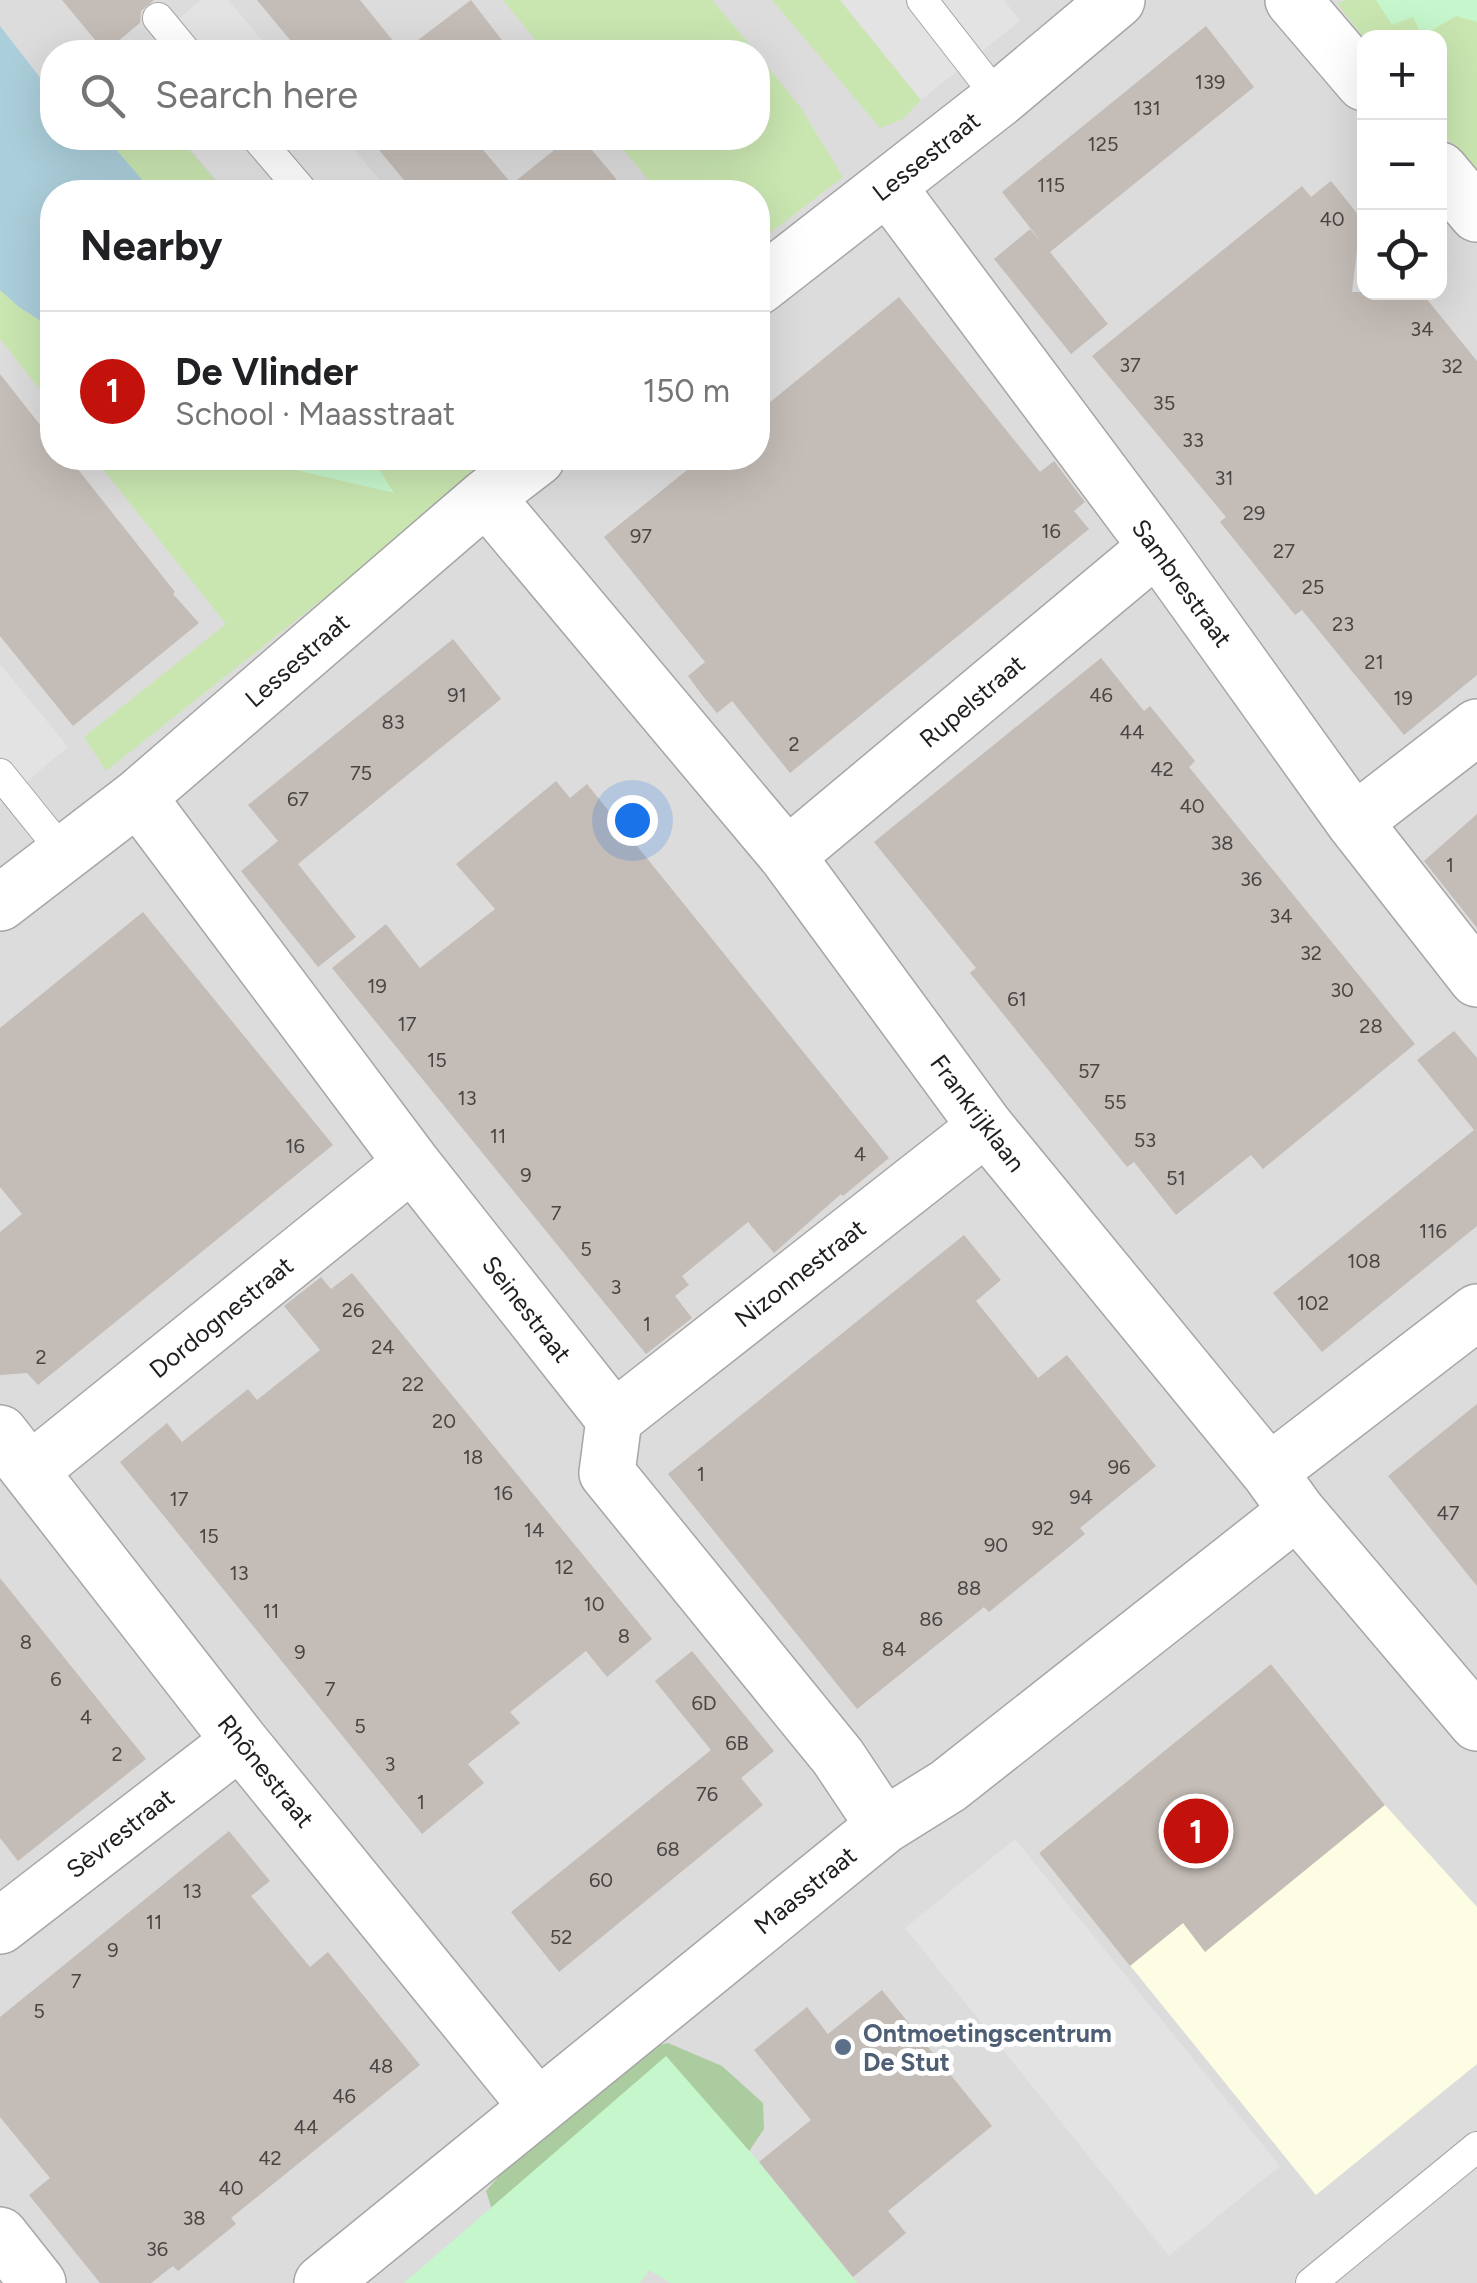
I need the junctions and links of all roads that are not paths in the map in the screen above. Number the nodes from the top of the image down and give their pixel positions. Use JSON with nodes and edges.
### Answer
{"nodes":[{"id":1,"x":922,"y":0,"type":"edge"},
{"id":2,"x":1117,"y":0,"type":"edge"},
{"id":3,"x":1293,"y":0,"type":"edge"},
{"id":4,"x":158,"y":18,"type":"dead end"},
{"id":5,"x":176,"y":40,"type":"edge"},
{"id":6,"x":1357,"y":75,"type":"edge"},
{"id":7,"x":999,"y":98,"type":"junction"},
{"id":8,"x":267,"y":150,"type":"edge"},
{"id":9,"x":1447,"y":178,"type":"edge"},
{"id":10,"x":293,"y":180,"type":"edge"},
{"id":11,"x":888,"y":187,"type":"junction"},
{"id":12,"x":1477,"y":214,"type":"edge"},
{"id":13,"x":770,"y":279,"type":"edge"},
{"id":14,"x":518,"y":470,"type":"edge"},
{"id":15,"x":520,"y":470,"type":"edge"},
{"id":16,"x":1157,"y":548,"type":"junction"},
{"id":17,"x":1477,"y":727,"type":"edge"},
{"id":18,"x":0,"y":774,"type":"edge"},
{"id":19,"x":138,"y":797,"type":"junction"},
{"id":20,"x":1354,"y":822,"type":"junction"},
{"id":21,"x":63,"y":852,"type":"junction"},
{"id":22,"x":787,"y":856,"type":"junction"},
{"id":23,"x":0,"y":903,"type":"edge"},
{"id":24,"x":1477,"y":978,"type":"edge"},
{"id":25,"x":986,"y":1127,"type":"junction"},
{"id":26,"x":412,"y":1163,"type":"junction"},
{"id":27,"x":1477,"y":1312,"type":"edge"},
{"id":28,"x":614,"y":1419,"type":"junction"},
{"id":29,"x":15,"y":1452,"type":"edge"},
{"id":30,"x":1283,"y":1492,"type":"junction"},
{"id":31,"x":1477,"y":1723,"type":"edge"},
{"id":32,"x":240,"y":1740,"type":"junction"},
{"id":33,"x":884,"y":1826,"type":"junction"},
{"id":34,"x":0,"y":1926,"type":"edge"},
{"id":35,"x":538,"y":2106,"type":"junction"},
{"id":36,"x":1477,"y":2147,"type":"edge"},
{"id":37,"x":0,"y":2234,"type":"edge"},
{"id":38,"x":38,"y":2283,"type":"edge"},
{"id":39,"x":322,"y":2283,"type":"edge"},
{"id":40,"x":1310,"y":2283,"type":"edge"}],
"edges":[{"from":1,"to":7,"type":"lane","name":"Lessestraat"},
{"from":2,"to":7,"type":"street","name":"Lessestraat"},
{"from":3,"to":6,"type":"street"},
{"from":4,"to":5,"type":"lane"},
{"from":7,"to":11,"type":"street","name":"Lessestraat"},
{"from":8,"to":10,"type":"lane"},
{"from":9,"to":12,"type":"street"},
{"from":11,"to":13,"type":"street","name":"Lessestraat"},
{"from":11,"to":16,"type":"street","name":"Sambrestraat"},
{"from":14,"to":19,"type":"street","name":"Lessestraat"},
{"from":15,"to":22,"type":"street","name":"Frankrijklaan"},
{"from":16,"to":20,"type":"street","name":"Sambrestraat"},
{"from":16,"to":22,"type":"street","name":"Rupelstraat"},
{"from":17,"to":20,"type":"street"},
{"from":18,"to":21,"type":"lane"},
{"from":19,"to":21,"type":"street","name":"Lessestraat"},
{"from":19,"to":26,"type":"street","name":"Seinestraat"},
{"from":20,"to":24,"type":"street","name":"Sambrestraat"},
{"from":21,"to":23,"type":"street","name":"Lessestraat"},
{"from":22,"to":25,"type":"street","name":"Frankrijklaan"},
{"from":25,"to":28,"type":"street","name":"Nizonnestraat"},
{"from":25,"to":30,"type":"street","name":"Frankrijklaan"},
{"from":26,"to":28,"type":"street","name":"Seinestraat"},
{"from":26,"to":29,"type":"street","name":"Dordognestraat"},
{"from":27,"to":30,"type":"street","name":"Maasstraat"},
{"from":28,"to":33,"type":"street"},
{"from":29,"to":32,"type":"street","name":"Rhônestraat"},
{"from":30,"to":31,"type":"street","name":"Frankrijklaan"},
{"from":30,"to":33,"type":"street","name":"Maasstraat"},
{"from":32,"to":34,"type":"street","name":"Sèvrestraat"},
{"from":32,"to":35,"type":"street","name":"Rhônestraat"},
{"from":33,"to":35,"type":"street","name":"Maasstraat"},
{"from":35,"to":39,"type":"street","name":"Maasstraat"},
{"from":36,"to":40,"type":"lane"},
{"from":37,"to":38,"type":"street"}]}
